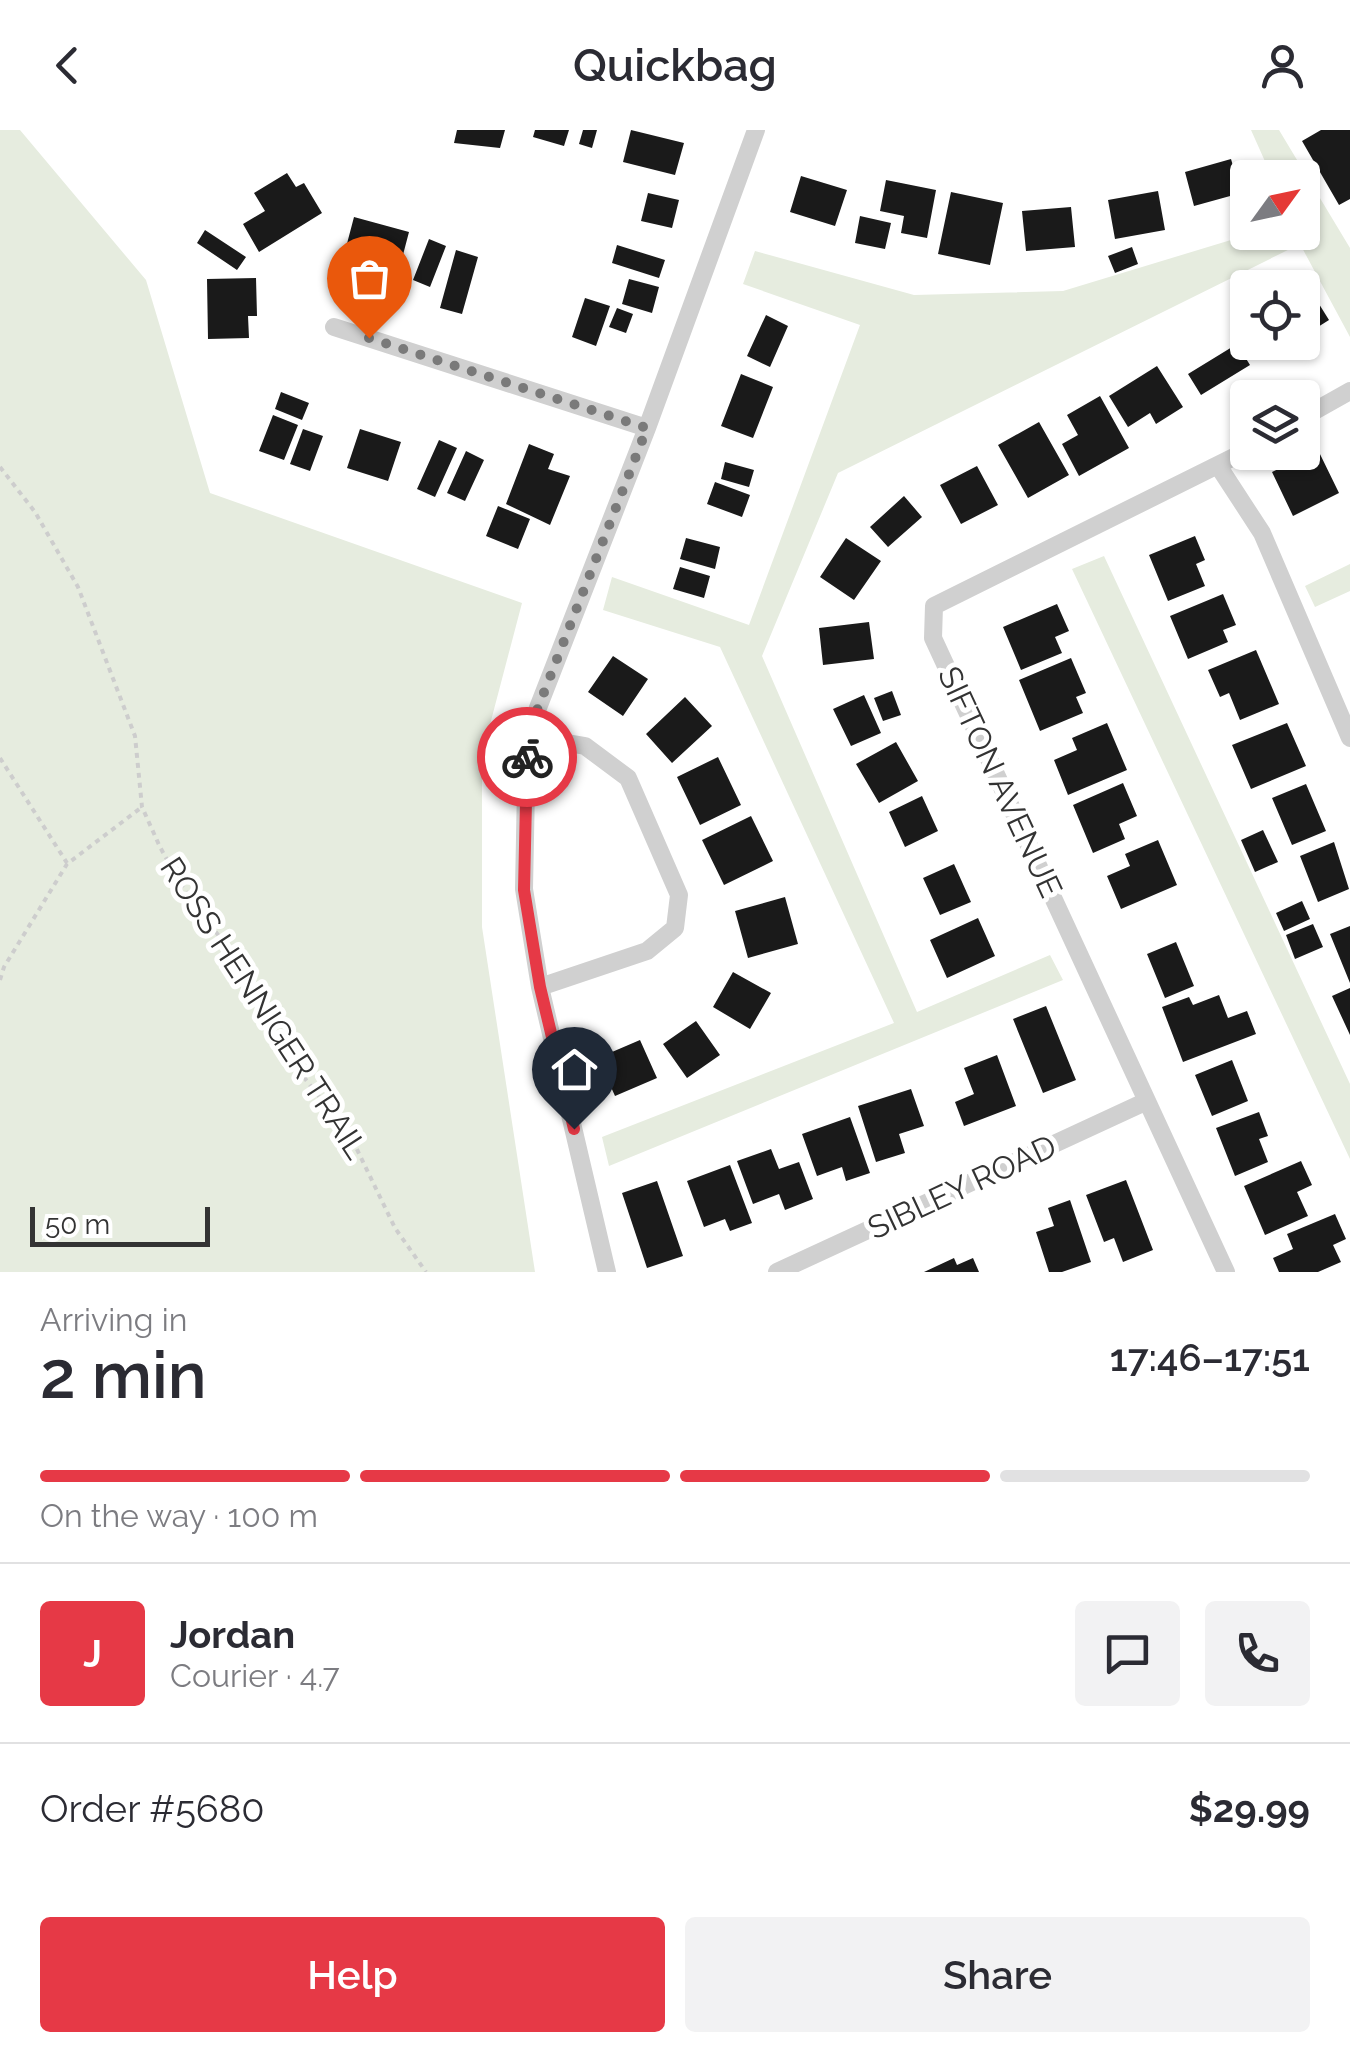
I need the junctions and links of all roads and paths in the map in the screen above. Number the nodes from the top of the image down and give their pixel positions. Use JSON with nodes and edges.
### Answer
{"nodes":[{"id":1,"x":756,"y":130,"type":"edge"},
{"id":2,"x":334,"y":327,"type":"dead end"},
{"id":3,"x":1350,"y":391,"type":"edge"},
{"id":4,"x":1320,"y":408,"type":"edge"},
{"id":5,"x":647,"y":428,"type":"junction"},
{"id":6,"x":1230,"y":461,"type":"edge"},
{"id":7,"x":0,"y":467,"type":"edge"},
{"id":8,"x":1219,"y":467,"type":"junction"},
{"id":9,"x":527,"y":736,"type":"junction"},
{"id":10,"x":1350,"y":738,"type":"edge"},
{"id":11,"x":0,"y":758,"type":"edge"},
{"id":12,"x":142,"y":808,"type":"junction"},
{"id":13,"x":67,"y":864,"type":"junction"},
{"id":14,"x":0,"y":980,"type":"edge"},
{"id":15,"x":540,"y":987,"type":"junction"},
{"id":16,"x":1147,"y":1102,"type":"junction"},
{"id":17,"x":426,"y":1272,"type":"edge"},
{"id":18,"x":607,"y":1272,"type":"edge"},
{"id":19,"x":777,"y":1272,"type":"edge"},
{"id":20,"x":1226,"y":1272,"type":"edge"}],
"edges":[{"from":1,"to":5,"type":"street"},
{"from":2,"to":5,"type":"street"},
{"from":3,"to":4,"type":"street"},
{"from":5,"to":9,"type":"street"},
{"from":6,"to":8,"type":"street","name":"SIFTON AVENUE"},
{"from":7,"to":12,"type":"path","name":"ROSS HENNIGER TRAIL"},
{"from":8,"to":10,"type":"street"},
{"from":8,"to":16,"type":"street","name":"SIFTON AVENUE"},
{"from":9,"to":15,"type":"street"},
{"from":9,"to":15,"type":"street"},
{"from":11,"to":13,"type":"path"},
{"from":12,"to":13,"type":"path"},
{"from":12,"to":17,"type":"path","name":"ROSS HENNIGER TRAIL"},
{"from":13,"to":14,"type":"path"},
{"from":15,"to":18,"type":"street"},
{"from":16,"to":19,"type":"street","name":"SIBLEY ROAD"},
{"from":16,"to":20,"type":"street","name":"SIFTON AVENUE"}]}
